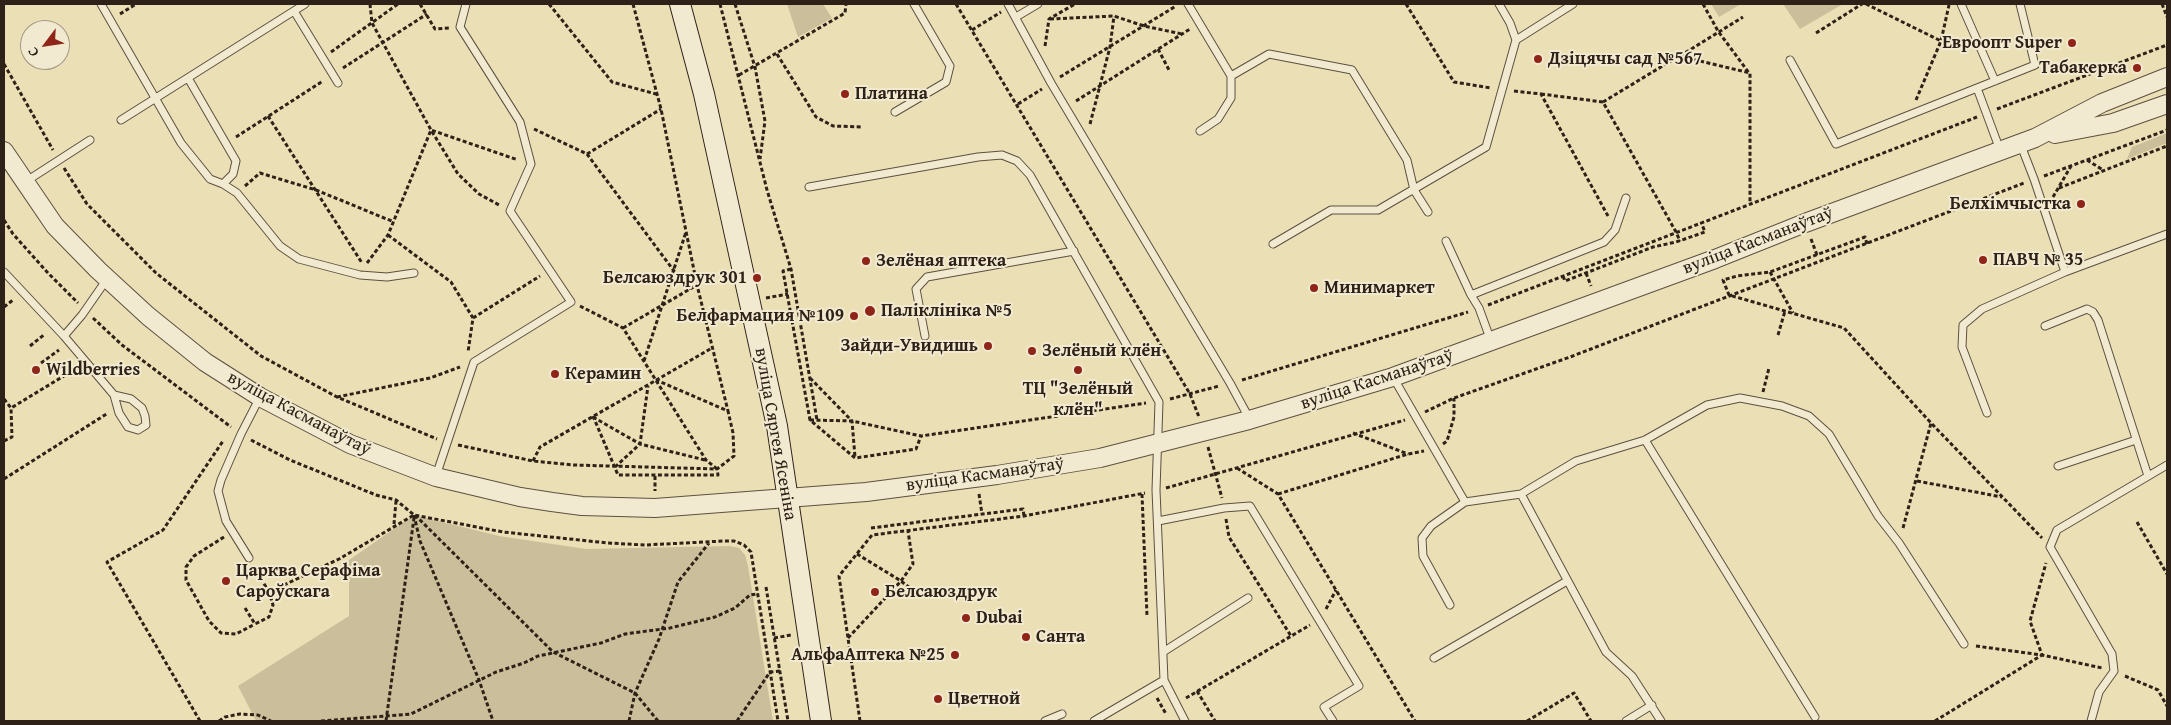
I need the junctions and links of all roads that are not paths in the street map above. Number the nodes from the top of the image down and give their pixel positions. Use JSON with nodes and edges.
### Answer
{"nodes":[{"id":1,"x":101,"y":4,"type":"edge"},
{"id":2,"x":305,"y":4,"type":"edge"},
{"id":3,"x":466,"y":4,"type":"edge"},
{"id":4,"x":680,"y":4,"type":"edge"},
{"id":5,"x":914,"y":4,"type":"edge"},
{"id":6,"x":1038,"y":4,"type":"edge"},
{"id":7,"x":1188,"y":4,"type":"edge"},
{"id":8,"x":1499,"y":4,"type":"edge"},
{"id":9,"x":1573,"y":4,"type":"edge"},
{"id":10,"x":1961,"y":4,"type":"edge"},
{"id":11,"x":2020,"y":4,"type":"edge"},
{"id":12,"x":1009,"y":5,"type":"edge"},
{"id":13,"x":294,"y":11,"type":"junction"},
{"id":14,"x":1016,"y":17,"type":"junction"},
{"id":15,"x":1516,"y":40,"type":"junction"},
{"id":16,"x":1790,"y":60,"type":"dead end"},
{"id":17,"x":1231,"y":76,"type":"junction"},
{"id":18,"x":2167,"y":77,"type":"edge"},
{"id":19,"x":188,"y":78,"type":"junction"},
{"id":20,"x":1995,"y":81,"type":"junction"},
{"id":21,"x":338,"y":83,"type":"dead end"},
{"id":22,"x":1977,"y":88,"type":"junction"},
{"id":23,"x":156,"y":98,"type":"junction"},
{"id":24,"x":2167,"y":104,"type":"edge"},
{"id":25,"x":895,"y":112,"type":"dead end"},
{"id":26,"x":121,"y":120,"type":"dead end"},
{"id":27,"x":1200,"y":131,"type":"dead end"},
{"id":28,"x":90,"y":140,"type":"dead end"},
{"id":29,"x":2027,"y":140,"type":"junction"},
{"id":30,"x":2000,"y":150,"type":"junction"},
{"id":31,"x":4,"y":151,"type":"edge"},
{"id":32,"x":24,"y":183,"type":"junction"},
{"id":33,"x":223,"y":184,"type":"junction"},
{"id":34,"x":809,"y":187,"type":"dead end"},
{"id":35,"x":1414,"y":190,"type":"junction"},
{"id":36,"x":1626,"y":198,"type":"dead end"},
{"id":37,"x":1428,"y":212,"type":"dead end"},
{"id":38,"x":2167,"y":234,"type":"edge"},
{"id":39,"x":1446,"y":241,"type":"dead end"},
{"id":40,"x":1273,"y":244,"type":"dead end"},
{"id":41,"x":1074,"y":251,"type":"junction"},
{"id":42,"x":4,"y":272,"type":"edge"},
{"id":43,"x":2065,"y":272,"type":"junction"},
{"id":44,"x":414,"y":273,"type":"dead end"},
{"id":45,"x":107,"y":279,"type":"junction"},
{"id":46,"x":1471,"y":295,"type":"junction"},
{"id":47,"x":2045,"y":326,"type":"dead end"},
{"id":48,"x":64,"y":336,"type":"junction"},
{"id":49,"x":925,"y":336,"type":"dead end"},
{"id":50,"x":1491,"y":342,"type":"junction"},
{"id":51,"x":1393,"y":377,"type":"junction"},
{"id":52,"x":114,"y":395,"type":"junction"},
{"id":53,"x":260,"y":397,"type":"junction"},
{"id":54,"x":1987,"y":413,"type":"dead end"},
{"id":55,"x":1249,"y":420,"type":"junction"},
{"id":56,"x":1645,"y":440,"type":"junction"},
{"id":57,"x":2136,"y":440,"type":"junction"},
{"id":58,"x":1156,"y":445,"type":"junction"},
{"id":59,"x":2167,"y":465,"type":"edge"},
{"id":60,"x":2058,"y":466,"type":"dead end"},
{"id":61,"x":436,"y":476,"type":"junction"},
{"id":62,"x":2148,"y":476,"type":"junction"},
{"id":63,"x":1521,"y":494,"type":"junction"},
{"id":64,"x":788,"y":499,"type":"junction"},
{"id":65,"x":1465,"y":502,"type":"junction"},
{"id":66,"x":1158,"y":521,"type":"junction"},
{"id":67,"x":249,"y":558,"type":"road end"},
{"id":68,"x":1567,"y":581,"type":"junction"},
{"id":69,"x":1248,"y":598,"type":"dead end"},
{"id":70,"x":1450,"y":605,"type":"dead end"},
{"id":71,"x":1964,"y":644,"type":"road end"},
{"id":72,"x":1162,"y":652,"type":"junction"},
{"id":73,"x":1434,"y":658,"type":"dead end"},
{"id":74,"x":1164,"y":680,"type":"junction"},
{"id":75,"x":1652,"y":706,"type":"junction"},
{"id":76,"x":1062,"y":714,"type":"dead end"},
{"id":77,"x":1815,"y":717,"type":"dead end"},
{"id":78,"x":821,"y":721,"type":"edge"},
{"id":79,"x":1045,"y":721,"type":"edge"},
{"id":80,"x":1094,"y":721,"type":"edge"},
{"id":81,"x":1185,"y":721,"type":"edge"},
{"id":82,"x":1333,"y":721,"type":"edge"},
{"id":83,"x":1626,"y":721,"type":"edge"},
{"id":84,"x":1661,"y":721,"type":"edge"},
{"id":85,"x":2091,"y":721,"type":"edge"}],
"edges":[{"from":1,"to":23,"type":"lane"},
{"from":2,"to":13,"type":"lane"},
{"from":3,"to":61,"type":"lane"},
{"from":4,"to":64,"type":"main road","name":"вуліца Сяргея Ясеніна"},
{"from":5,"to":25,"type":"lane"},
{"from":6,"to":14,"type":"lane"},
{"from":7,"to":17,"type":"lane"},
{"from":8,"to":15,"type":"lane"},
{"from":9,"to":15,"type":"lane"},
{"from":10,"to":20,"type":"lane"},
{"from":11,"to":20,"type":"lane"},
{"from":12,"to":14,"type":"lane"},
{"from":13,"to":19,"type":"lane"},
{"from":13,"to":21,"type":"lane"},
{"from":14,"to":55,"type":"lane"},
{"from":15,"to":35,"type":"lane"},
{"from":16,"to":22,"type":"lane"},
{"from":17,"to":27,"type":"lane"},
{"from":17,"to":35,"type":"lane"},
{"from":18,"to":29,"type":"street","name":"вуліца Касманаўтаў"},
{"from":19,"to":23,"type":"lane"},
{"from":19,"to":33,"type":"lane"},
{"from":20,"to":22,"type":"lane"},
{"from":22,"to":30,"type":"lane"},
{"from":23,"to":26,"type":"lane"},
{"from":23,"to":33,"type":"lane"},
{"from":24,"to":29,"type":"street","name":"вуліца Касманаўтаў"},
{"from":28,"to":32,"type":"lane"},
{"from":29,"to":30,"type":"street","name":"вуліца Касманаўтаў"},
{"from":29,"to":43,"type":"lane"},
{"from":30,"to":50,"type":"street","name":"вуліца Касманаўтаў"},
{"from":31,"to":32,"type":"street","name":"вуліца Касманаўтаў"},
{"from":32,"to":45,"type":"street","name":"вуліца Касманаўтаў"},
{"from":33,"to":44,"type":"lane"},
{"from":34,"to":41,"type":"lane"},
{"from":35,"to":37,"type":"lane"},
{"from":35,"to":40,"type":"lane"},
{"from":36,"to":46,"type":"lane"},
{"from":38,"to":43,"type":"lane"},
{"from":39,"to":46,"type":"lane"},
{"from":41,"to":49,"type":"lane"},
{"from":41,"to":58,"type":"lane"},
{"from":42,"to":48,"type":"lane"},
{"from":43,"to":54,"type":"lane"},
{"from":45,"to":48,"type":"lane"},
{"from":45,"to":53,"type":"street","name":"вуліца Касманаўтаў"},
{"from":46,"to":50,"type":"lane"},
{"from":47,"to":57,"type":"lane"},
{"from":48,"to":52,"type":"lane"},
{"from":50,"to":51,"type":"street","name":"вуліца Касманаўтаў"},
{"from":51,"to":55,"type":"street","name":"вуліца Касманаўтаў"},
{"from":51,"to":65,"type":"lane"},
{"from":52,"to":52,"type":"lane"},
{"from":53,"to":61,"type":"street","name":"вуліца Касманаўтаў"},
{"from":53,"to":67,"type":"lane"},
{"from":55,"to":58,"type":"street","name":"вуліца Касманаўтаў"},
{"from":56,"to":63,"type":"lane"},
{"from":56,"to":71,"type":"lane"},
{"from":56,"to":77,"type":"lane"},
{"from":57,"to":60,"type":"lane"},
{"from":57,"to":62,"type":"lane"},
{"from":58,"to":64,"type":"street","name":"вуліца Касманаўтаў"},
{"from":58,"to":66,"type":"lane"},
{"from":59,"to":62,"type":"lane"},
{"from":61,"to":64,"type":"street","name":"вуліца Касманаўтаў"},
{"from":62,"to":85,"type":"lane"},
{"from":63,"to":65,"type":"lane"},
{"from":63,"to":68,"type":"lane"},
{"from":64,"to":78,"type":"main road","name":"вуліца Сяргея Ясеніна"},
{"from":65,"to":70,"type":"lane"},
{"from":66,"to":72,"type":"lane"},
{"from":66,"to":82,"type":"lane"},
{"from":68,"to":73,"type":"lane"},
{"from":68,"to":75,"type":"lane"},
{"from":69,"to":72,"type":"lane"},
{"from":72,"to":74,"type":"lane"},
{"from":74,"to":80,"type":"lane"},
{"from":74,"to":81,"type":"lane"},
{"from":75,"to":83,"type":"lane"},
{"from":75,"to":84,"type":"lane"},
{"from":76,"to":79,"type":"lane"}]}
